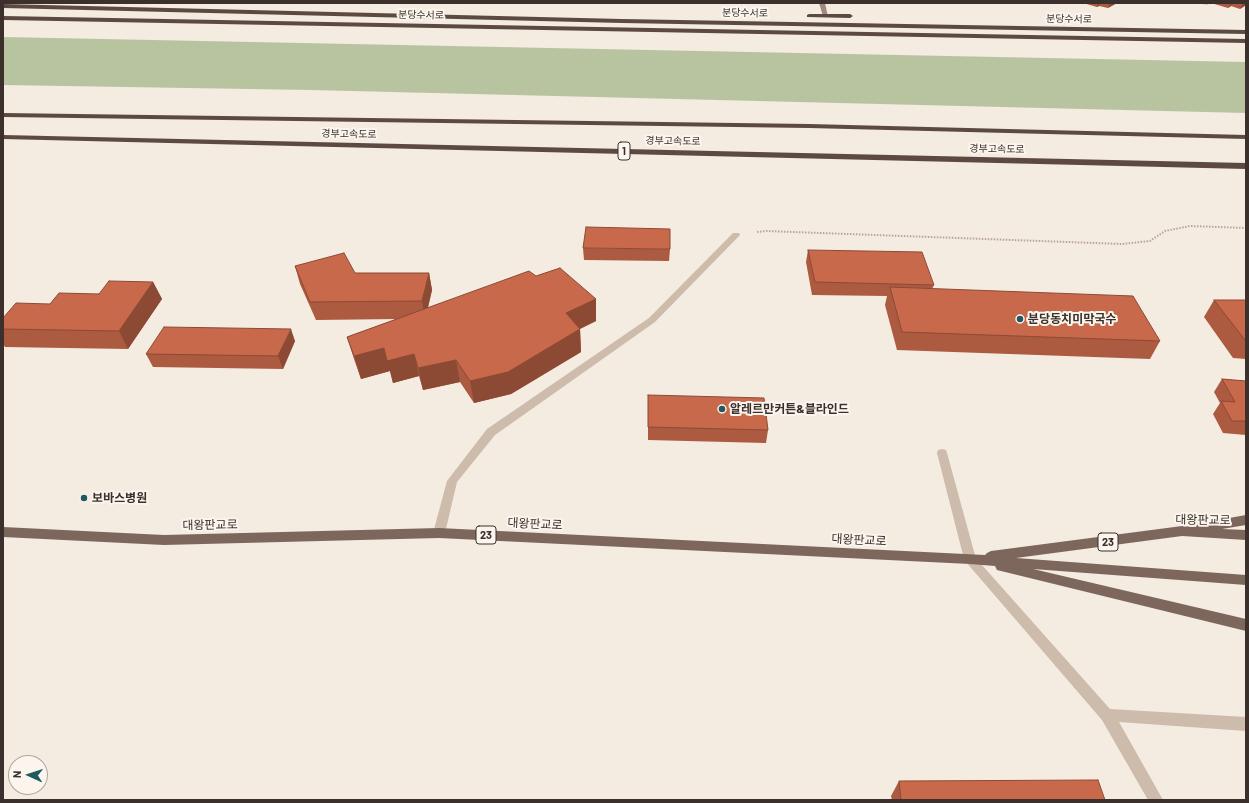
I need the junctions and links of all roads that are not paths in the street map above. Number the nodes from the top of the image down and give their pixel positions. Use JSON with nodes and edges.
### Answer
{"nodes":[{"id":1,"x":822,"y":3,"type":"edge"},
{"id":2,"x":1202,"y":3,"type":"edge"},
{"id":3,"x":1206,"y":3,"type":"edge"},
{"id":4,"x":3,"y":5,"type":"edge"},
{"id":5,"x":713,"y":15,"type":"dead end"},
{"id":6,"x":804,"y":16,"type":"dead end"},
{"id":7,"x":826,"y":16,"type":"junction"},
{"id":8,"x":858,"y":16,"type":"dead end"},
{"id":9,"x":3,"y":18,"type":"edge"},
{"id":10,"x":622,"y":21,"type":"junction"},
{"id":11,"x":620,"y":29,"type":"junction"},
{"id":12,"x":1246,"y":32,"type":"edge"},
{"id":13,"x":1246,"y":41,"type":"edge"},
{"id":14,"x":1182,"y":48,"type":"dead end"},
{"id":15,"x":3,"y":115,"type":"edge"},
{"id":16,"x":3,"y":137,"type":"edge"},
{"id":17,"x":1246,"y":137,"type":"edge"},
{"id":18,"x":1246,"y":166,"type":"edge"},
{"id":19,"x":736,"y":235,"type":"road end"},
{"id":20,"x":942,"y":453,"type":"dead end"},
{"id":21,"x":1246,"y":520,"type":"edge"},
{"id":22,"x":1182,"y":531,"type":"junction"},
{"id":23,"x":3,"y":532,"type":"edge"},
{"id":24,"x":439,"y":533,"type":"junction"},
{"id":25,"x":1246,"y":535,"type":"edge"},
{"id":26,"x":970,"y":559,"type":"junction"},
{"id":27,"x":1246,"y":580,"type":"edge"},
{"id":28,"x":1246,"y":625,"type":"edge"},
{"id":29,"x":1107,"y":715,"type":"junction"},
{"id":30,"x":1246,"y":724,"type":"edge"},
{"id":31,"x":1156,"y":800,"type":"edge"}],
"edges":[{"from":1,"to":7,"type":"main road"},
{"from":2,"to":3,"type":"street"},
{"from":4,"to":10,"type":"highway","name":"분당수서로"},
{"from":5,"to":10,"type":"highway"},
{"from":6,"to":7,"type":"highway"},
{"from":7,"to":8,"type":"highway"},
{"from":9,"to":11,"type":"highway","name":"분당수서로"},
{"from":10,"to":12,"type":"highway","name":"분당수서로"},
{"from":11,"to":13,"type":"highway","name":"분당수서로"},
{"from":11,"to":14,"type":"highway"},
{"from":15,"to":17,"type":"highway","name":"경부고속도로"},
{"from":16,"to":18,"type":"highway","name":"경부고속도로","number":"1"},
{"from":19,"to":24,"type":"street"},
{"from":20,"to":26,"type":"street"},
{"from":21,"to":22,"type":"main road"},
{"from":22,"to":25,"type":"main road","name":"대왕판교로","number":"23"},
{"from":22,"to":26,"type":"main road","name":"대왕판교로","number":"23"},
{"from":23,"to":24,"type":"main road","name":"대왕판교로","number":"23"},
{"from":24,"to":26,"type":"main road","name":"대왕판교로","number":"23"},
{"from":26,"to":27,"type":"main road","name":"대왕판교로","number":"23"},
{"from":26,"to":28,"type":"main road"},
{"from":26,"to":29,"type":"street"},
{"from":29,"to":30,"type":"street"},
{"from":29,"to":31,"type":"street"}]}
